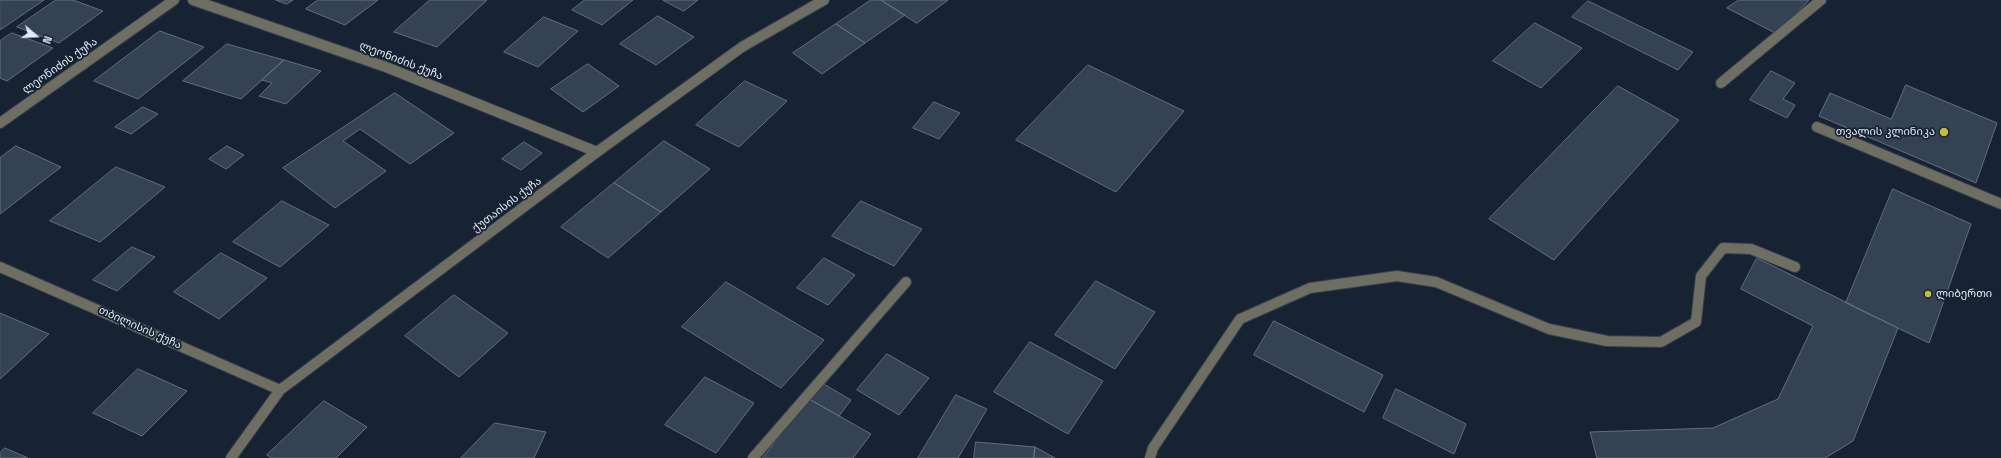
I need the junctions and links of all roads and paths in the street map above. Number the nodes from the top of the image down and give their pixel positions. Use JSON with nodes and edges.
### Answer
{"nodes":[{"id":1,"x":174,"y":0,"type":"edge"},
{"id":2,"x":193,"y":0,"type":"edge"},
{"id":3,"x":824,"y":0,"type":"edge"},
{"id":4,"x":1822,"y":0,"type":"edge"},
{"id":5,"x":1721,"y":83,"type":"dead end"},
{"id":6,"x":0,"y":124,"type":"edge"},
{"id":7,"x":1817,"y":127,"type":"dead end"},
{"id":8,"x":596,"y":152,"type":"junction"},
{"id":9,"x":2001,"y":204,"type":"edge"},
{"id":10,"x":0,"y":267,"type":"edge"},
{"id":11,"x":1795,"y":267,"type":"dead end"},
{"id":12,"x":906,"y":282,"type":"dead end"},
{"id":13,"x":280,"y":390,"type":"junction"},
{"id":14,"x":231,"y":458,"type":"edge"},
{"id":15,"x":753,"y":458,"type":"edge"},
{"id":16,"x":1150,"y":458,"type":"edge"}],
"edges":[{"from":1,"to":6,"type":"street","name":"ლეონიძის ქუჩა"},
{"from":2,"to":8,"type":"street","name":"ლეონიძის ქუჩა"},
{"from":3,"to":8,"type":"street","name":"ქუთაისის ქუჩა"},
{"from":4,"to":5,"type":"street"},
{"from":7,"to":9,"type":"street"},
{"from":8,"to":13,"type":"street","name":"ქუთაისის ქუჩა"},
{"from":10,"to":13,"type":"street","name":"თბილისის ქუჩა"},
{"from":11,"to":16,"type":"street"},
{"from":12,"to":15,"type":"street"},
{"from":13,"to":14,"type":"street","name":"ქუთაისის ქუჩა"}]}
